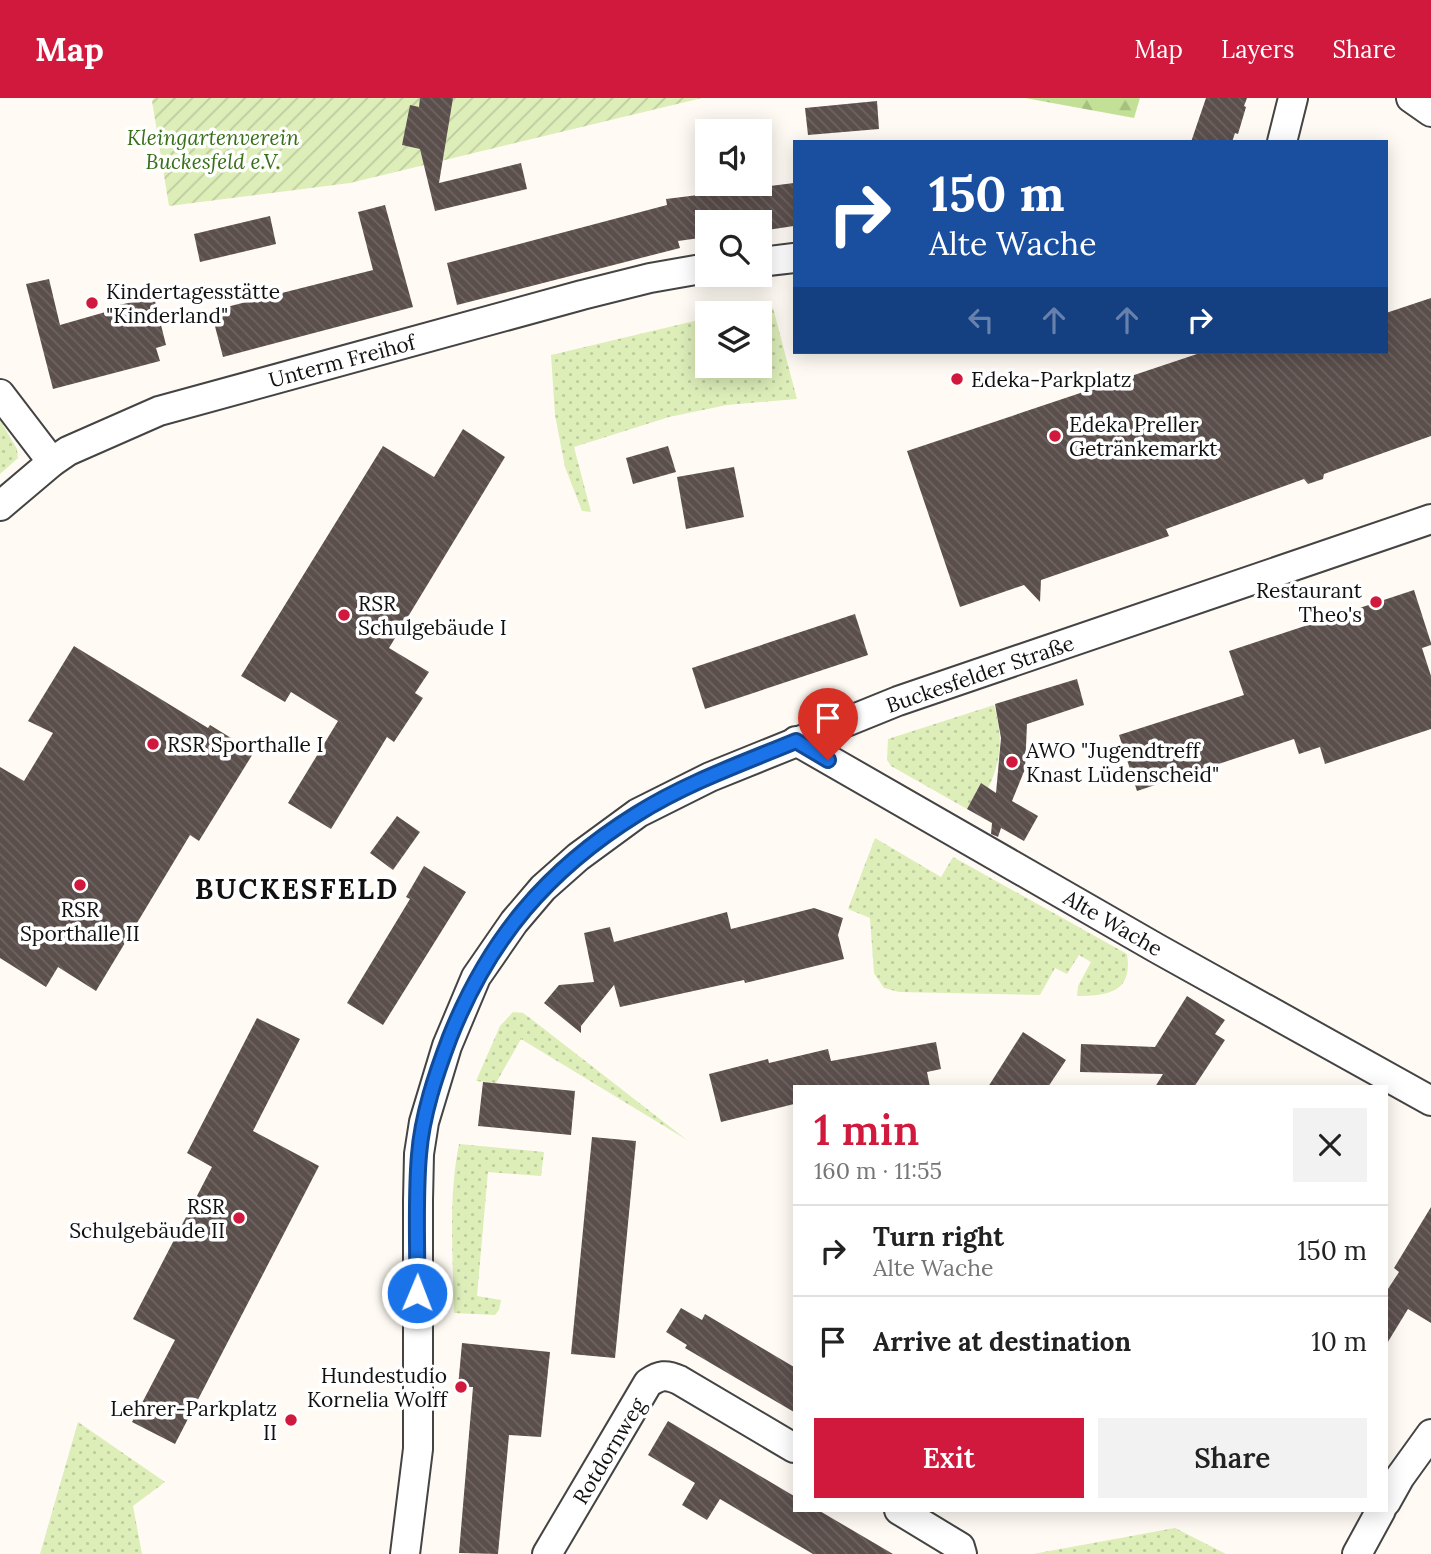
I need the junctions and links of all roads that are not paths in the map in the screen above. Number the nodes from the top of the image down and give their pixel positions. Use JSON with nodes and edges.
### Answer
{"nodes":[{"id":1,"x":1293,"y":98,"type":"edge"},
{"id":2,"x":1282,"y":140,"type":"edge"},
{"id":3,"x":793,"y":258,"type":"edge"},
{"id":4,"x":772,"y":261,"type":"edge"},
{"id":5,"x":695,"y":270,"type":"edge"},
{"id":6,"x":0,"y":394,"type":"edge"},
{"id":7,"x":52,"y":462,"type":"junction"},
{"id":8,"x":0,"y":506,"type":"edge"},
{"id":9,"x":1431,"y":519,"type":"edge"},
{"id":10,"x":796,"y":741,"type":"junction"},
{"id":11,"x":1431,"y":1101,"type":"edge"},
{"id":12,"x":1431,"y":1434,"type":"edge"},
{"id":13,"x":793,"y":1447,"type":"edge"},
{"id":14,"x":1388,"y":1499,"type":"edge"},
{"id":15,"x":902,"y":1512,"type":"edge"},
{"id":16,"x":1380,"y":1512,"type":"edge"},
{"id":17,"x":405,"y":1554,"type":"edge"},
{"id":18,"x":547,"y":1554,"type":"edge"},
{"id":19,"x":962,"y":1554,"type":"edge"},
{"id":20,"x":1357,"y":1554,"type":"edge"}],
"edges":[{"from":1,"to":2,"type":"street"},
{"from":3,"to":4,"type":"street"},
{"from":5,"to":7,"type":"street","name":"Unterm Freihof"},
{"from":6,"to":7,"type":"street"},
{"from":7,"to":8,"type":"street","name":"Unterm Freihof"},
{"from":9,"to":10,"type":"street","name":"Buckesfelder Straße"},
{"from":10,"to":11,"type":"street","name":"Alte Wache"},
{"from":10,"to":17,"type":"street","name":"Buckesfelder Straße"},
{"from":12,"to":14,"type":"street"},
{"from":13,"to":18,"type":"street","name":"Rotdornweg"},
{"from":15,"to":19,"type":"street"},
{"from":16,"to":20,"type":"street"}]}
